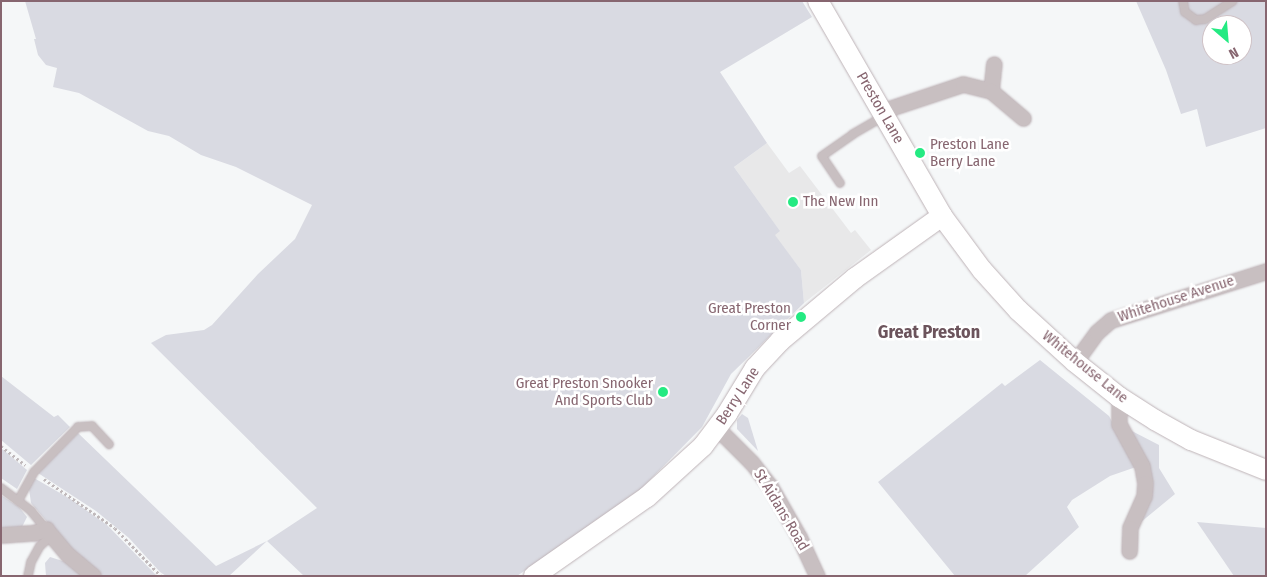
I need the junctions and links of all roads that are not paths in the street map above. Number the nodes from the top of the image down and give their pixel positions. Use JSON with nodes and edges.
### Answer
{"nodes":[{"id":1,"x":818,"y":1,"type":"edge"},
{"id":2,"x":1183,"y":1,"type":"edge"},
{"id":3,"x":1233,"y":1,"type":"edge"},
{"id":4,"x":994,"y":64,"type":"dead end"},
{"id":5,"x":991,"y":91,"type":"junction"},
{"id":6,"x":884,"y":113,"type":"junction"},
{"id":7,"x":1023,"y":118,"type":"dead end"},
{"id":8,"x":840,"y":183,"type":"dead end"},
{"id":9,"x":942,"y":216,"type":"junction"},
{"id":10,"x":1266,"y":271,"type":"edge"},
{"id":11,"x":1075,"y":362,"type":"junction"},
{"id":12,"x":1120,"y":397,"type":"junction"},
{"id":13,"x":717,"y":428,"type":"junction"},
{"id":14,"x":109,"y":444,"type":"dead end"},
{"id":15,"x":1266,"y":470,"type":"edge"},
{"id":16,"x":1,"y":488,"type":"edge"},
{"id":17,"x":18,"y":501,"type":"junction"},
{"id":18,"x":48,"y":532,"type":"junction"},
{"id":19,"x":1,"y":535,"type":"edge"},
{"id":20,"x":1129,"y":551,"type":"dead end"},
{"id":21,"x":28,"y":576,"type":"edge"},
{"id":22,"x":93,"y":576,"type":"edge"},
{"id":23,"x":534,"y":576,"type":"edge"},
{"id":24,"x":817,"y":576,"type":"edge"}],
"edges":[{"from":1,"to":6,"type":"street","name":"Preston Lane"},
{"from":2,"to":3,"type":"lane"},
{"from":4,"to":5,"type":"street"},
{"from":5,"to":6,"type":"street"},
{"from":5,"to":7,"type":"street"},
{"from":6,"to":8,"type":"lane"},
{"from":6,"to":9,"type":"street","name":"Preston Lane"},
{"from":9,"to":11,"type":"street","name":"Whitehouse Lane"},
{"from":9,"to":13,"type":"street","name":"Berry Lane"},
{"from":10,"to":11,"type":"street","name":"Whitehouse Avenue"},
{"from":11,"to":12,"type":"street","name":"Whitehouse Lane"},
{"from":12,"to":15,"type":"street","name":"Whitehouse Lane"},
{"from":12,"to":20,"type":"street"},
{"from":13,"to":23,"type":"street","name":"Berry Lane"},
{"from":13,"to":24,"type":"street","name":"St Aidans Road"},
{"from":14,"to":17,"type":"lane"},
{"from":16,"to":17,"type":"lane"},
{"from":17,"to":18,"type":"lane"},
{"from":18,"to":19,"type":"street"},
{"from":18,"to":21,"type":"lane"},
{"from":18,"to":22,"type":"street"}]}
